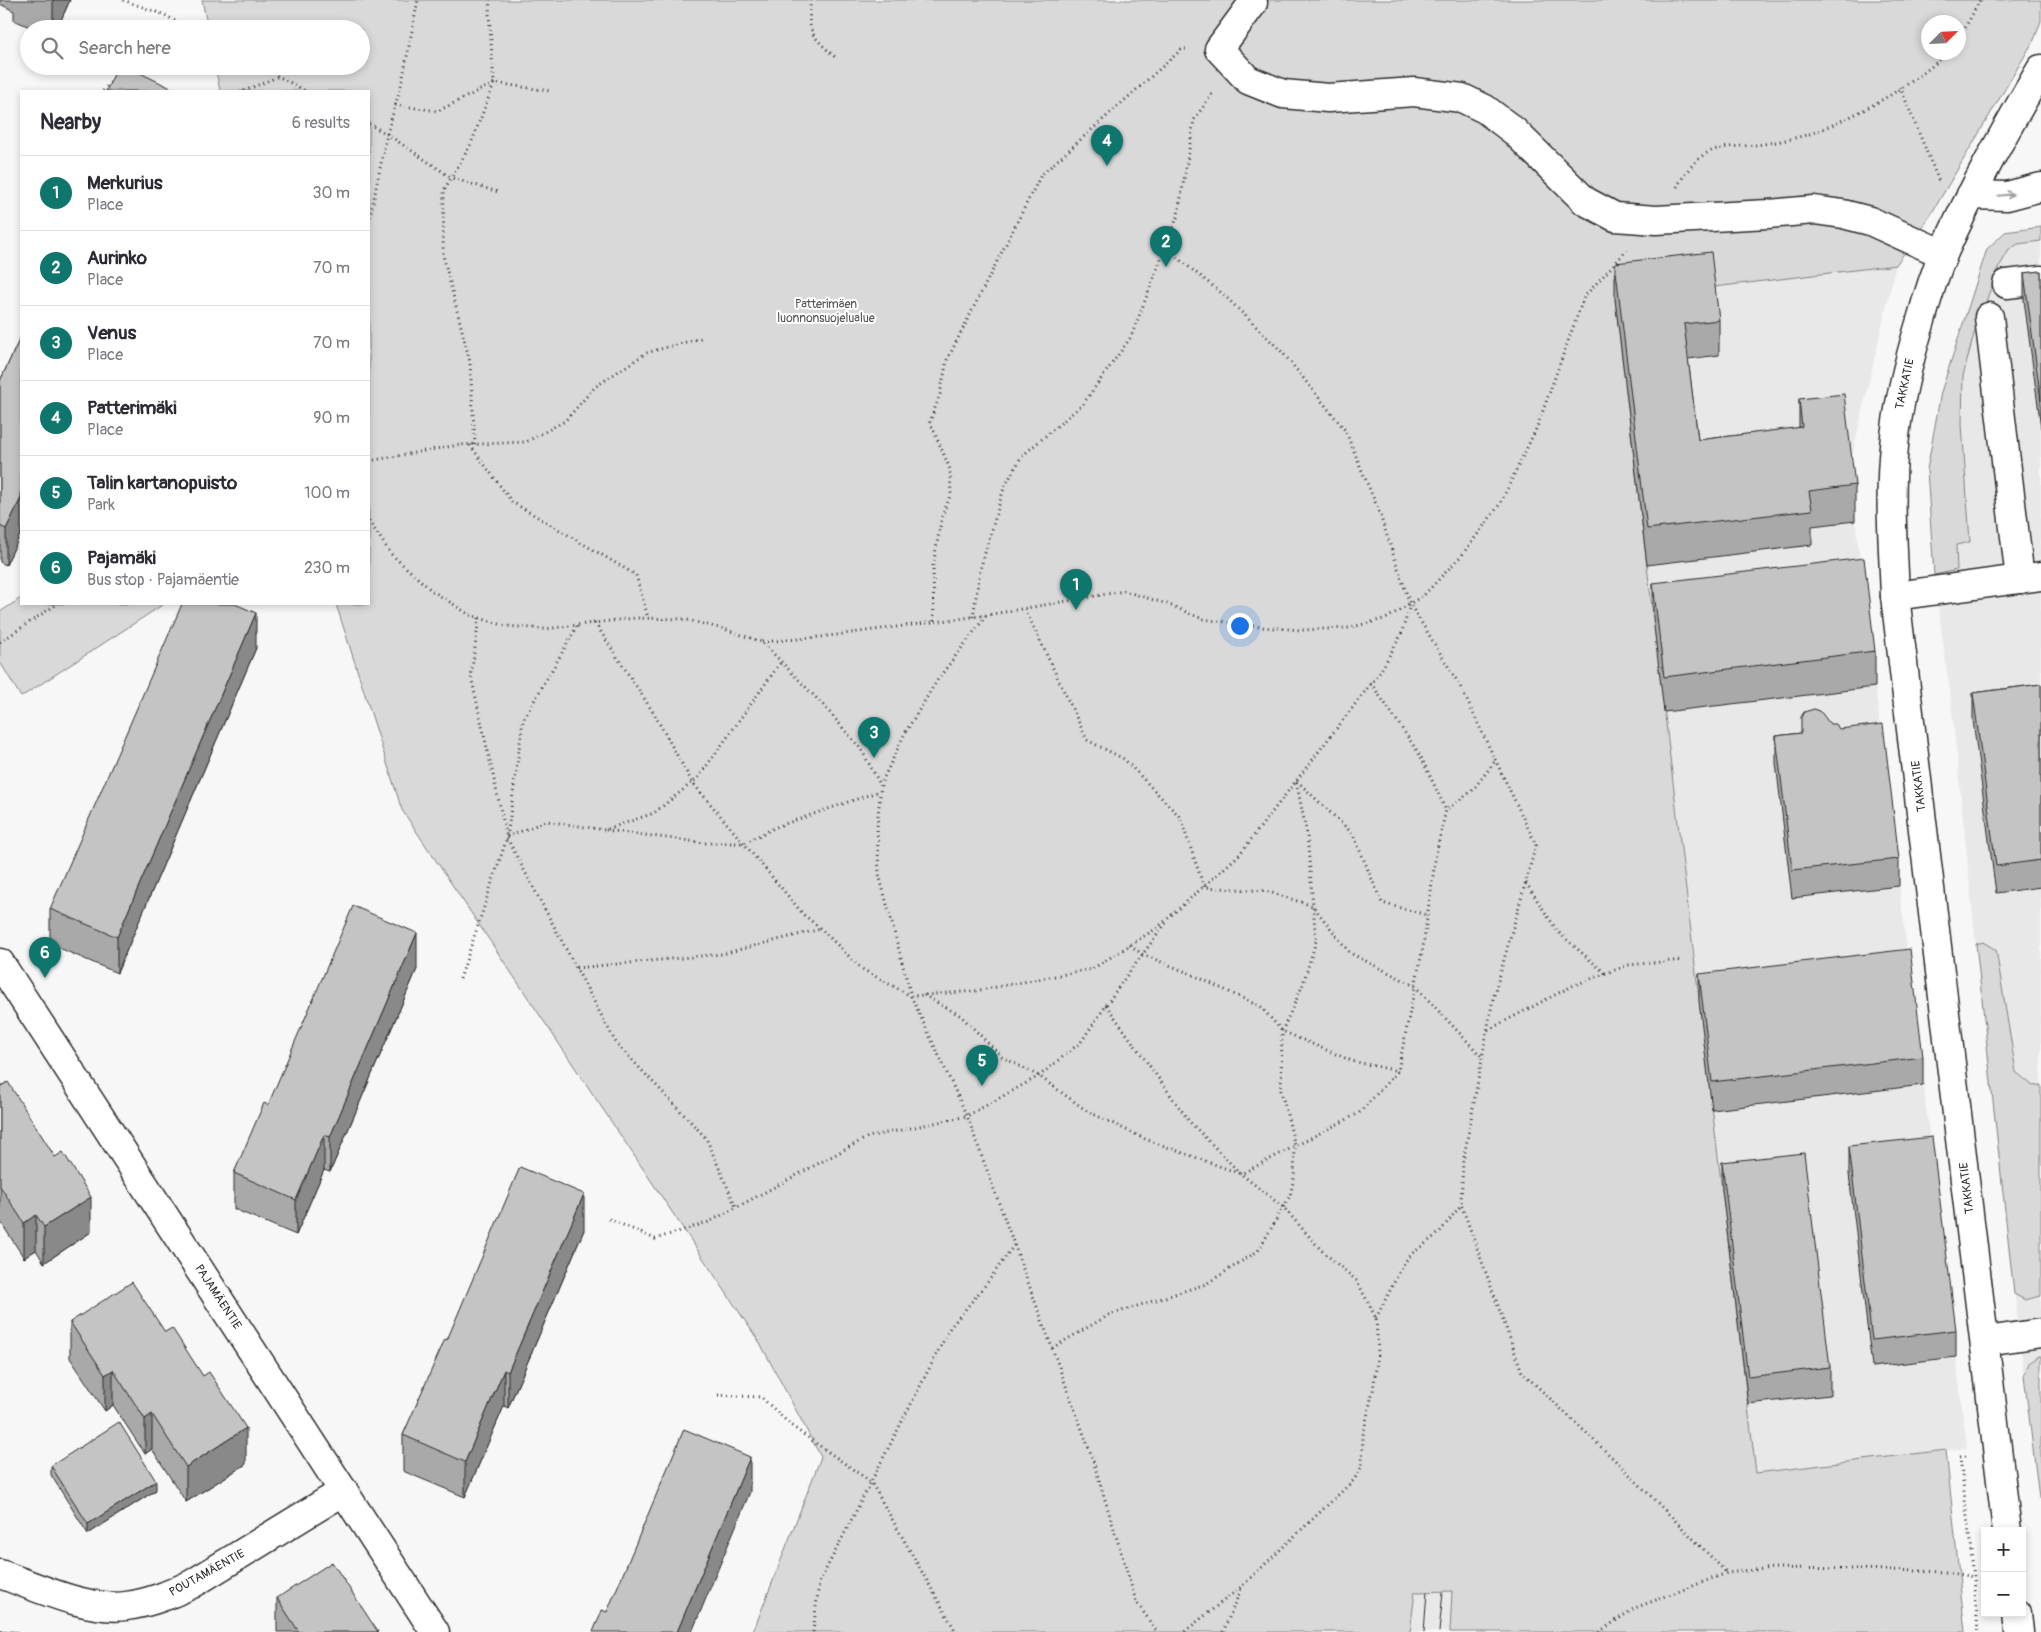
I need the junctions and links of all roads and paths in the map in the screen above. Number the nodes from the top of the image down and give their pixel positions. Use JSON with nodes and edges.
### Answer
{"nodes":[{"id":1,"x":123,"y":0,"type":"edge"},
{"id":2,"x":418,"y":0,"type":"edge"},
{"id":3,"x":490,"y":0,"type":"edge"},
{"id":4,"x":811,"y":0,"type":"edge"},
{"id":5,"x":1980,"y":0,"type":"edge"},
{"id":6,"x":1253,"y":4,"type":"dead end"},
{"id":7,"x":174,"y":20,"type":"edge"},
{"id":8,"x":1966,"y":26,"type":"edge"},
{"id":9,"x":1226,"y":56,"type":"junction"},
{"id":10,"x":836,"y":58,"type":"dead end"},
{"id":11,"x":1940,"y":60,"type":"edge"},
{"id":12,"x":2041,"y":69,"type":"edge"},
{"id":13,"x":277,"y":76,"type":"joint"},
{"id":14,"x":113,"y":80,"type":"edge"},
{"id":15,"x":494,"y":83,"type":"junction"},
{"id":16,"x":1900,"y":87,"type":"junction"},
{"id":17,"x":104,"y":90,"type":"edge"},
{"id":18,"x":246,"y":90,"type":"edge"},
{"id":19,"x":304,"y":90,"type":"edge"},
{"id":20,"x":551,"y":91,"type":"dead end"},
{"id":21,"x":395,"y":105,"type":"junction"},
{"id":22,"x":370,"y":125,"type":"edge"},
{"id":23,"x":387,"y":134,"type":"junction"},
{"id":24,"x":452,"y":178,"type":"junction"},
{"id":25,"x":2041,"y":187,"type":"edge"},
{"id":26,"x":498,"y":192,"type":"dead end"},
{"id":27,"x":1971,"y":195,"type":"junction"},
{"id":28,"x":370,"y":217,"type":"edge"},
{"id":29,"x":1656,"y":220,"type":"junction"},
{"id":30,"x":1957,"y":224,"type":"junction"},
{"id":31,"x":1165,"y":248,"type":"junction"},
{"id":32,"x":1943,"y":254,"type":"junction"},
{"id":33,"x":2041,"y":280,"type":"edge"},
{"id":34,"x":2007,"y":284,"type":"dead end"},
{"id":35,"x":1989,"y":317,"type":"dead end"},
{"id":36,"x":701,"y":338,"type":"dead end"},
{"id":37,"x":470,"y":445,"type":"junction"},
{"id":38,"x":475,"y":445,"type":"junction"},
{"id":39,"x":370,"y":461,"type":"edge"},
{"id":40,"x":370,"y":522,"type":"edge"},
{"id":41,"x":2031,"y":578,"type":"edge"},
{"id":42,"x":1895,"y":596,"type":"junction"},
{"id":43,"x":1410,"y":604,"type":"junction"},
{"id":44,"x":56,"y":605,"type":"edge"},
{"id":45,"x":1025,"y":609,"type":"junction"},
{"id":46,"x":987,"y":615,"type":"junction"},
{"id":47,"x":973,"y":617,"type":"junction"},
{"id":48,"x":479,"y":618,"type":"junction"},
{"id":49,"x":648,"y":618,"type":"junction"},
{"id":50,"x":934,"y":621,"type":"junction"},
{"id":51,"x":595,"y":623,"type":"junction"},
{"id":52,"x":578,"y":625,"type":"junction"},
{"id":53,"x":0,"y":642,"type":"edge"},
{"id":54,"x":762,"y":642,"type":"junction"},
{"id":55,"x":781,"y":662,"type":"junction"},
{"id":56,"x":1371,"y":684,"type":"junction"},
{"id":57,"x":1496,"y":760,"type":"junction"},
{"id":58,"x":1296,"y":780,"type":"junction"},
{"id":59,"x":692,"y":782,"type":"junction"},
{"id":60,"x":881,"y":784,"type":"junction"},
{"id":61,"x":880,"y":791,"type":"junction"},
{"id":62,"x":1446,"y":810,"type":"junction"},
{"id":63,"x":605,"y":830,"type":"junction"},
{"id":64,"x":507,"y":838,"type":"junction"},
{"id":65,"x":744,"y":843,"type":"junction"},
{"id":66,"x":1526,"y":883,"type":"junction"},
{"id":67,"x":1204,"y":888,"type":"junction"},
{"id":68,"x":1313,"y":906,"type":"junction"},
{"id":69,"x":1427,"y":915,"type":"junction"},
{"id":70,"x":1171,"y":916,"type":"junction"},
{"id":71,"x":821,"y":929,"type":"junction"},
{"id":72,"x":1130,"y":945,"type":"junction"},
{"id":73,"x":1142,"y":954,"type":"junction"},
{"id":74,"x":1683,"y":960,"type":"dead end"},
{"id":75,"x":0,"y":962,"type":"edge"},
{"id":76,"x":576,"y":968,"type":"junction"},
{"id":77,"x":1605,"y":973,"type":"junction"},
{"id":78,"x":460,"y":978,"type":"dead end"},
{"id":79,"x":1415,"y":986,"type":"junction"},
{"id":80,"x":923,"y":995,"type":"junction"},
{"id":81,"x":910,"y":996,"type":"junction"},
{"id":82,"x":1106,"y":1005,"type":"junction"},
{"id":83,"x":1488,"y":1030,"type":"junction"},
{"id":84,"x":1282,"y":1031,"type":"junction"},
{"id":85,"x":1482,"y":1057,"type":"junction"},
{"id":86,"x":1398,"y":1071,"type":"junction"},
{"id":87,"x":1039,"y":1076,"type":"junction"},
{"id":88,"x":967,"y":1116,"type":"junction"},
{"id":89,"x":1295,"y":1146,"type":"junction"},
{"id":90,"x":1241,"y":1174,"type":"junction"},
{"id":91,"x":1461,"y":1204,"type":"junction"},
{"id":92,"x":736,"y":1207,"type":"junction"},
{"id":93,"x":1284,"y":1208,"type":"junction"},
{"id":94,"x":609,"y":1219,"type":"dead end"},
{"id":95,"x":1014,"y":1245,"type":"junction"},
{"id":96,"x":1376,"y":1318,"type":"junction"},
{"id":97,"x":2041,"y":1333,"type":"edge"},
{"id":98,"x":1986,"y":1340,"type":"junction"},
{"id":99,"x":1052,"y":1348,"type":"junction"},
{"id":100,"x":718,"y":1395,"type":"dead end"},
{"id":101,"x":870,"y":1482,"type":"junction"},
{"id":102,"x":344,"y":1492,"type":"junction"},
{"id":103,"x":2007,"y":1527,"type":"edge"},
{"id":104,"x":1726,"y":1573,"type":"junction"},
{"id":105,"x":0,"y":1574,"type":"edge"},
{"id":106,"x":1974,"y":1577,"type":"dead end"},
{"id":107,"x":1241,"y":1587,"type":"junction"},
{"id":108,"x":2017,"y":1617,"type":"edge"},
{"id":109,"x":435,"y":1632,"type":"edge"},
{"id":110,"x":813,"y":1632,"type":"edge"},
{"id":111,"x":956,"y":1632,"type":"edge"},
{"id":112,"x":1157,"y":1632,"type":"edge"},
{"id":113,"x":1184,"y":1632,"type":"edge"},
{"id":114,"x":1223,"y":1632,"type":"edge"},
{"id":115,"x":1599,"y":1632,"type":"edge"},
{"id":116,"x":2019,"y":1632,"type":"edge"}],
"edges":[{"from":1,"to":7,"type":"path"},
{"from":2,"to":21,"type":"path"},
{"from":3,"to":15,"type":"path"},
{"from":4,"to":10,"type":"path"},
{"from":5,"to":8,"type":"path"},
{"from":6,"to":9,"type":"street"},
{"from":9,"to":29,"type":"street"},
{"from":9,"to":31,"type":"path"},
{"from":9,"to":50,"type":"path"},
{"from":11,"to":16,"type":"path"},
{"from":12,"to":27,"type":"street","name":"TAKKATIE"},
{"from":13,"to":18,"type":"path"},
{"from":13,"to":19,"type":"path"},
{"from":14,"to":17,"type":"path"},
{"from":15,"to":20,"type":"path"},
{"from":15,"to":21,"type":"path"},
{"from":15,"to":24,"type":"path"},
{"from":16,"to":29,"type":"path"},
{"from":16,"to":30,"type":"path"},
{"from":21,"to":23,"type":"path"},
{"from":22,"to":23,"type":"path"},
{"from":23,"to":24,"type":"path"},
{"from":23,"to":28,"type":"path"},
{"from":24,"to":26,"type":"path"},
{"from":24,"to":38,"type":"path"},
{"from":27,"to":25,"type":"street","one_way":true},
{"from":27,"to":30,"type":"street","name":"TAKKATIE"},
{"from":29,"to":32,"type":"street"},
{"from":29,"to":43,"type":"path"},
{"from":30,"to":32,"type":"street","name":"TAKKATIE"},
{"from":31,"to":43,"type":"path"},
{"from":31,"to":47,"type":"path"},
{"from":32,"to":42,"type":"street","name":"TAKKATIE"},
{"from":33,"to":34,"type":"street"},
{"from":35,"to":41,"type":"street"},
{"from":36,"to":38,"type":"path"},
{"from":37,"to":38,"type":"path"},
{"from":37,"to":39,"type":"path"},
{"from":37,"to":49,"type":"path"},
{"from":40,"to":48,"type":"path"},
{"from":41,"to":42,"type":"street"},
{"from":42,"to":98,"type":"street","name":"TAKKATIE"},
{"from":43,"to":45,"type":"path"},
{"from":43,"to":56,"type":"path"},
{"from":43,"to":57,"type":"path"},
{"from":44,"to":53,"type":"path"},
{"from":45,"to":46,"type":"path"},
{"from":45,"to":67,"type":"path"},
{"from":46,"to":47,"type":"path"},
{"from":46,"to":60,"type":"path"},
{"from":47,"to":50,"type":"path"},
{"from":48,"to":52,"type":"path"},
{"from":48,"to":64,"type":"path"},
{"from":49,"to":51,"type":"path"},
{"from":49,"to":54,"type":"path"},
{"from":50,"to":54,"type":"path"},
{"from":51,"to":52,"type":"path"},
{"from":51,"to":59,"type":"path"},
{"from":52,"to":64,"type":"path"},
{"from":54,"to":55,"type":"path"},
{"from":55,"to":59,"type":"path"},
{"from":55,"to":60,"type":"path"},
{"from":56,"to":58,"type":"path"},
{"from":56,"to":62,"type":"path"},
{"from":57,"to":62,"type":"path"},
{"from":57,"to":66,"type":"path"},
{"from":58,"to":67,"type":"path"},
{"from":58,"to":68,"type":"path"},
{"from":58,"to":69,"type":"path"},
{"from":59,"to":63,"type":"path"},
{"from":59,"to":65,"type":"path"},
{"from":60,"to":61,"type":"path"},
{"from":61,"to":65,"type":"path"},
{"from":61,"to":81,"type":"path"},
{"from":62,"to":69,"type":"path"},
{"from":63,"to":64,"type":"path"},
{"from":63,"to":65,"type":"path"},
{"from":64,"to":76,"type":"path"},
{"from":64,"to":78,"type":"path"},
{"from":65,"to":71,"type":"path"},
{"from":66,"to":77,"type":"path"},
{"from":66,"to":83,"type":"path"},
{"from":67,"to":68,"type":"path"},
{"from":67,"to":70,"type":"path"},
{"from":68,"to":79,"type":"path"},
{"from":68,"to":84,"type":"path"},
{"from":69,"to":79,"type":"path"},
{"from":70,"to":72,"type":"path"},
{"from":70,"to":73,"type":"path"},
{"from":71,"to":76,"type":"path"},
{"from":71,"to":81,"type":"path"},
{"from":72,"to":73,"type":"path"},
{"from":72,"to":80,"type":"path"},
{"from":73,"to":82,"type":"path"},
{"from":73,"to":84,"type":"path"},
{"from":74,"to":77,"type":"path"},
{"from":75,"to":102,"type":"street","name":"PAJAMÄENTIE"},
{"from":76,"to":92,"type":"path"},
{"from":77,"to":83,"type":"path"},
{"from":79,"to":85,"type":"path"},
{"from":79,"to":86,"type":"path"},
{"from":80,"to":81,"type":"path"},
{"from":80,"to":87,"type":"path"},
{"from":81,"to":88,"type":"path"},
{"from":82,"to":87,"type":"path"},
{"from":82,"to":90,"type":"path"},
{"from":83,"to":85,"type":"path"},
{"from":84,"to":86,"type":"path"},
{"from":84,"to":89,"type":"path"},
{"from":85,"to":91,"type":"path"},
{"from":86,"to":89,"type":"path"},
{"from":87,"to":88,"type":"path"},
{"from":87,"to":90,"type":"path"},
{"from":88,"to":92,"type":"path"},
{"from":88,"to":95,"type":"path"},
{"from":89,"to":90,"type":"path"},
{"from":89,"to":93,"type":"path"},
{"from":90,"to":93,"type":"path"},
{"from":91,"to":96,"type":"path"},
{"from":91,"to":104,"type":"path"},
{"from":92,"to":94,"type":"path"},
{"from":93,"to":96,"type":"path"},
{"from":93,"to":99,"type":"path"},
{"from":95,"to":99,"type":"path"},
{"from":95,"to":101,"type":"path"},
{"from":96,"to":107,"type":"path"},
{"from":97,"to":98,"type":"street"},
{"from":98,"to":103,"type":"street","name":"TAKKATIE"},
{"from":99,"to":112,"type":"path"},
{"from":100,"to":101,"type":"path"},
{"from":101,"to":110,"type":"path"},
{"from":101,"to":111,"type":"path"},
{"from":102,"to":105,"type":"street","name":"POUTAMÄENTIE"},
{"from":102,"to":109,"type":"street","name":"PAJAMÄENTIE"},
{"from":104,"to":106,"type":"path"},
{"from":104,"to":115,"type":"path"},
{"from":107,"to":113,"type":"path"},
{"from":107,"to":114,"type":"path"},
{"from":108,"to":116,"type":"street"}]}
